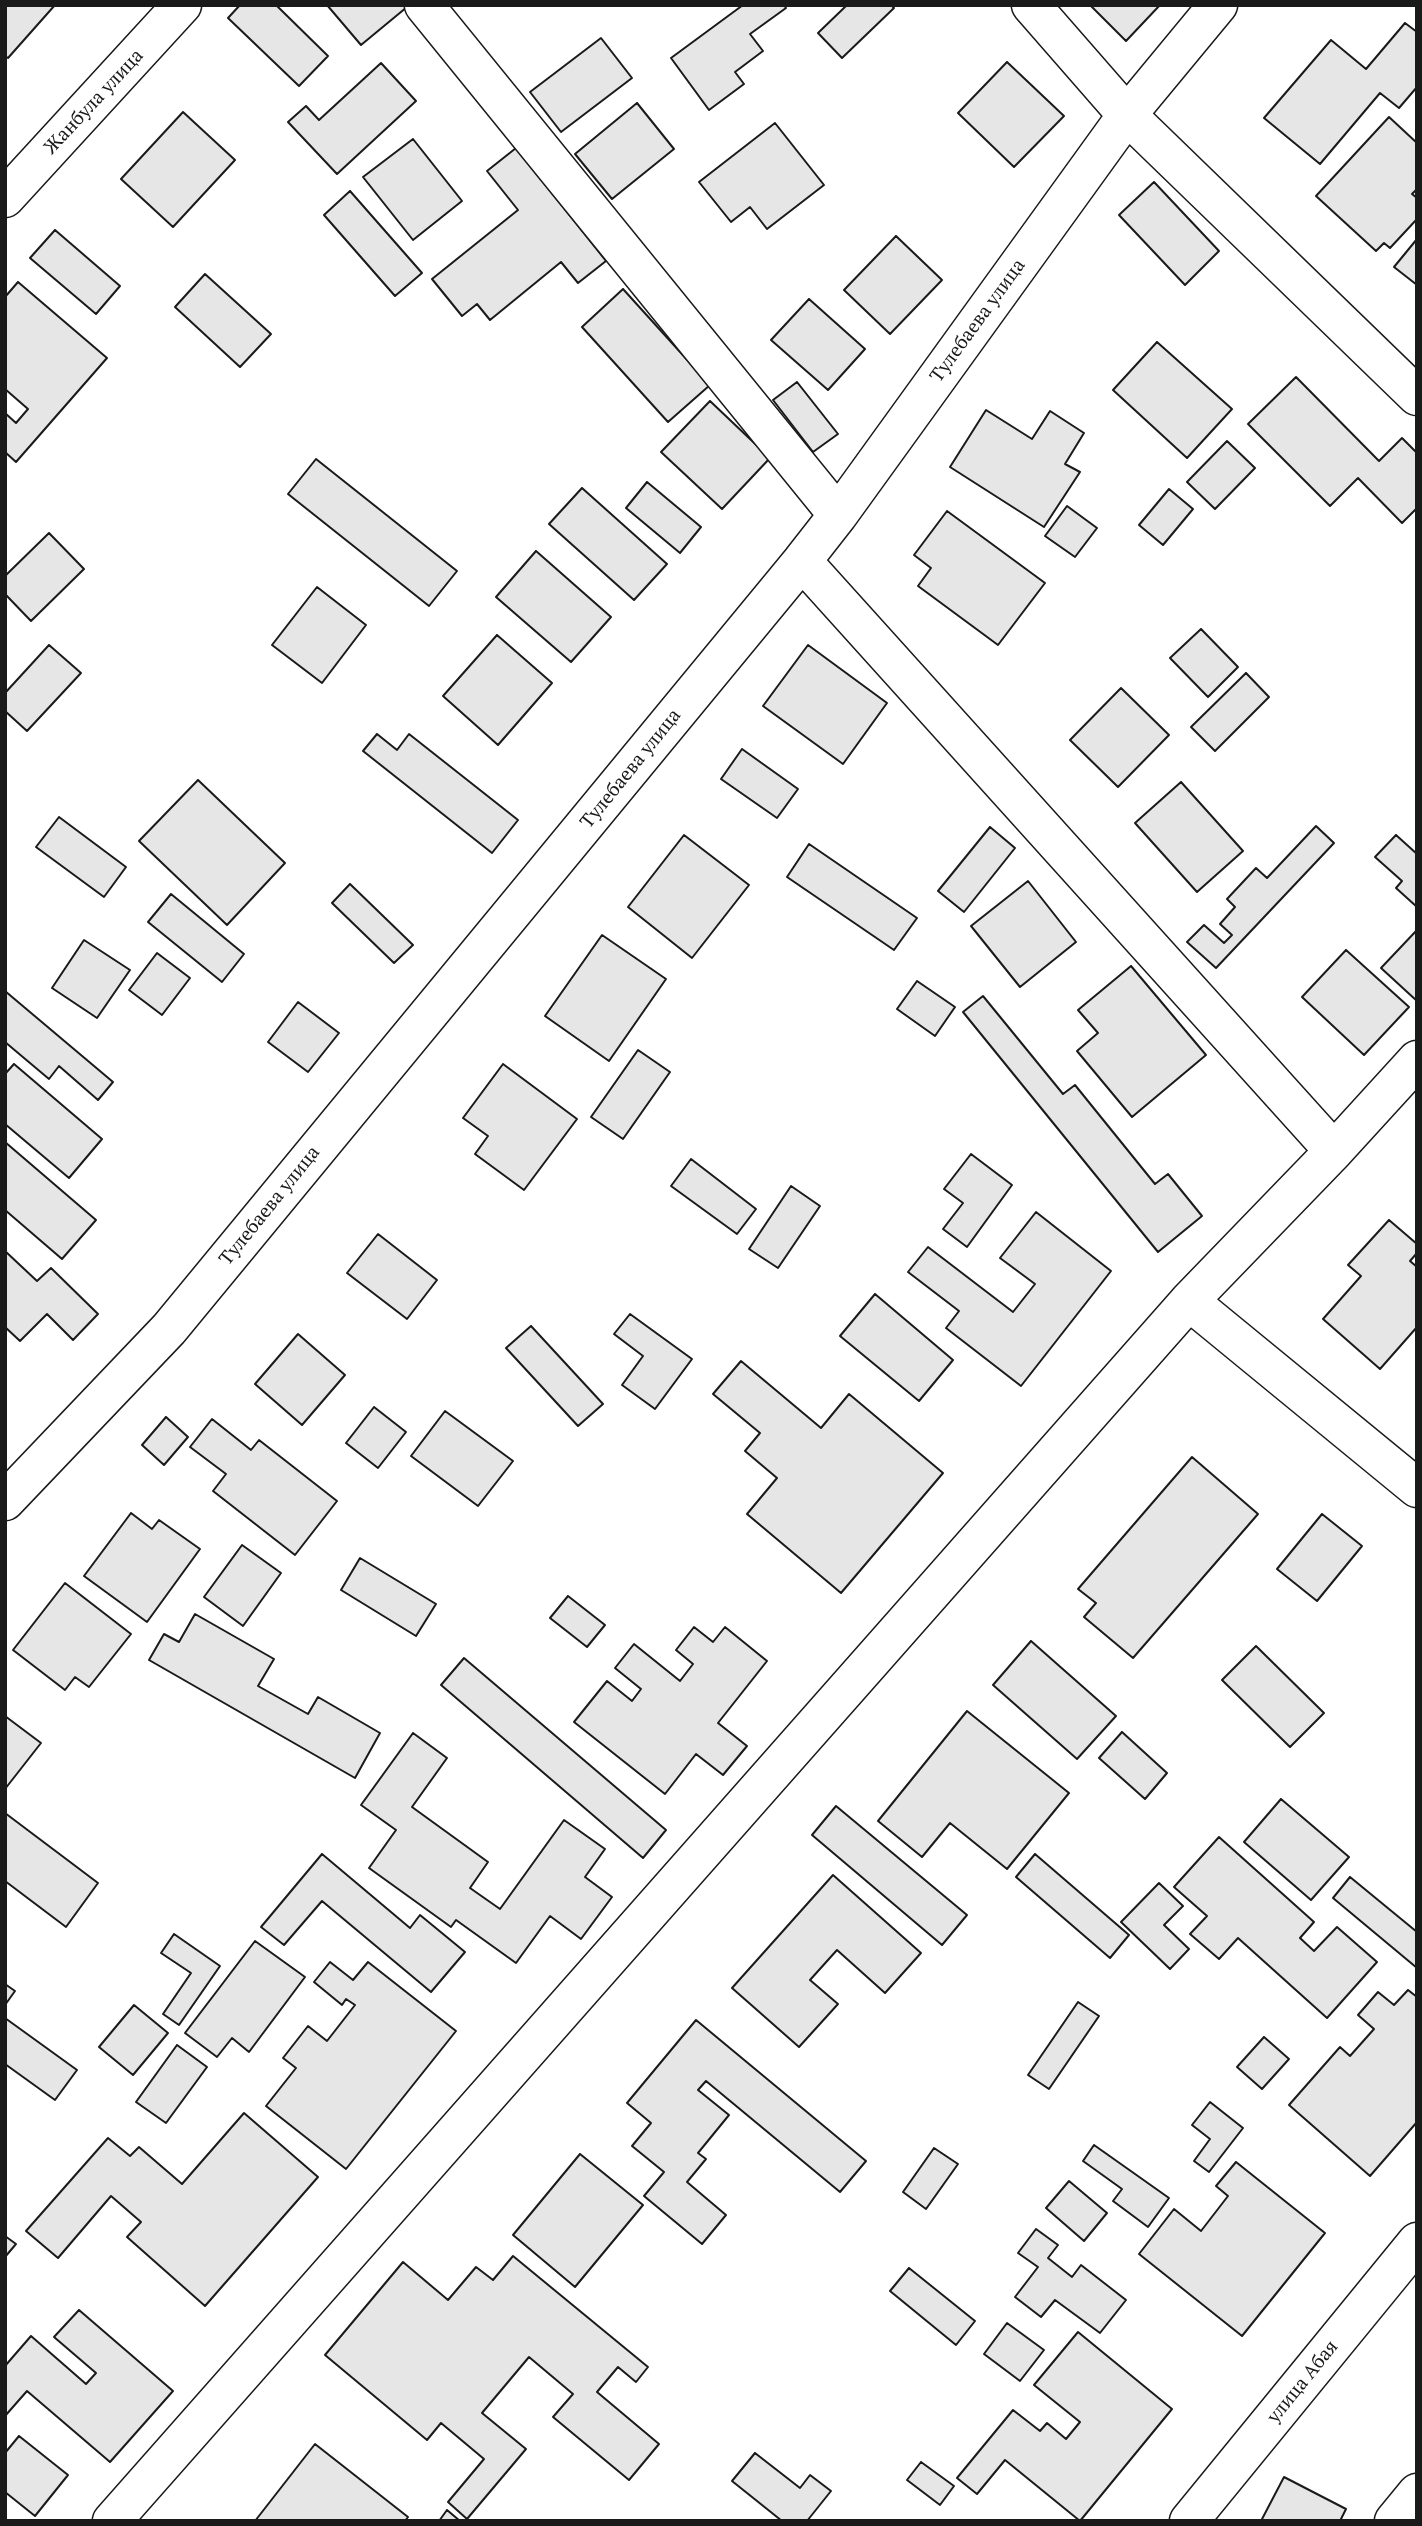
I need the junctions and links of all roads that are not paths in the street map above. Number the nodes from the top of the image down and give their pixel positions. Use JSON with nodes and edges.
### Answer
{"nodes":[{"id":1,"x":182,"y":5,"type":"edge"},
{"id":2,"x":424,"y":5,"type":"edge"},
{"id":3,"x":1031,"y":5,"type":"edge"},
{"id":4,"x":1218,"y":5,"type":"edge"},
{"id":5,"x":1126,"y":115,"type":"junction"},
{"id":6,"x":5,"y":198,"type":"edge"},
{"id":7,"x":1417,"y":396,"type":"edge"},
{"id":8,"x":838,"y":515,"type":"junction"},
{"id":9,"x":802,"y":561,"type":"junction"},
{"id":10,"x":1417,"y":1060,"type":"edge"},
{"id":11,"x":1334,"y":1151,"type":"junction"},
{"id":12,"x":1189,"y":1301,"type":"junction"},
{"id":13,"x":1417,"y":1488,"type":"edge"},
{"id":14,"x":5,"y":1501,"type":"edge"},
{"id":15,"x":1417,"y":2242,"type":"edge"},
{"id":16,"x":1417,"y":2493,"type":"edge"},
{"id":17,"x":112,"y":2521,"type":"edge"},
{"id":18,"x":1189,"y":2521,"type":"edge"},
{"id":19,"x":1394,"y":2521,"type":"edge"}],
"edges":[{"from":1,"to":6,"type":"street","name":"Жанбула улица"},
{"from":2,"to":8,"type":"street"},
{"from":3,"to":5,"type":"street"},
{"from":4,"to":5,"type":"street","name":"Тулебаева улица"},
{"from":5,"to":7,"type":"street"},
{"from":5,"to":8,"type":"street","name":"Тулебаева улица"},
{"from":8,"to":9,"type":"street","name":"Тулебаева улица"},
{"from":9,"to":11,"type":"street"},
{"from":9,"to":14,"type":"street","name":"Тулебаева улица"},
{"from":10,"to":11,"type":"street"},
{"from":11,"to":12,"type":"street"},
{"from":12,"to":13,"type":"street"},
{"from":12,"to":17,"type":"street"},
{"from":15,"to":18,"type":"street","name":"улица Абая"},
{"from":16,"to":19,"type":"street"}]}
